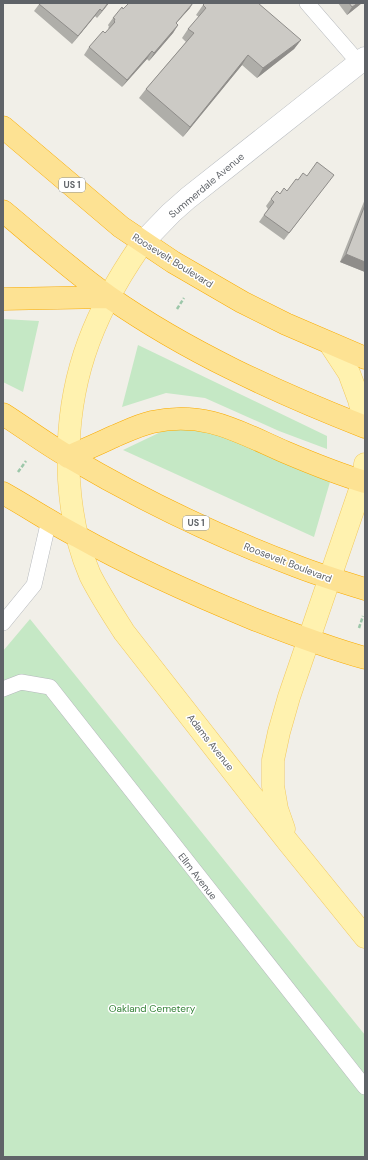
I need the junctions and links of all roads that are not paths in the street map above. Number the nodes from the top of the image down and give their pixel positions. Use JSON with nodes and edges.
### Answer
{"nodes":[{"id":1,"x":307,"y":3,"type":"edge"},
{"id":2,"x":362,"y":61,"type":"edge"},
{"id":3,"x":3,"y":126,"type":"edge"},
{"id":4,"x":3,"y":211,"type":"edge"},
{"id":5,"x":143,"y":242,"type":"junction"},
{"id":6,"x":109,"y":297,"type":"junction"},
{"id":7,"x":3,"y":299,"type":"edge"},
{"id":8,"x":330,"y":344,"type":"junction"},
{"id":9,"x":365,"y":358,"type":"edge"},
{"id":10,"x":3,"y":414,"type":"edge"},
{"id":11,"x":365,"y":424,"type":"edge"},
{"id":12,"x":365,"y":427,"type":"edge"},
{"id":13,"x":68,"y":457,"type":"junction"},
{"id":14,"x":364,"y":476,"type":"edge"},
{"id":15,"x":3,"y":493,"type":"edge"},
{"id":16,"x":49,"y":520,"type":"junction"},
{"id":17,"x":77,"y":536,"type":"junction"},
{"id":18,"x":330,"y":578,"type":"junction"},
{"id":19,"x":365,"y":589,"type":"edge"},
{"id":20,"x":3,"y":623,"type":"edge"},
{"id":21,"x":309,"y":640,"type":"junction"},
{"id":22,"x":365,"y":658,"type":"edge"},
{"id":23,"x":3,"y":690,"type":"edge"},
{"id":24,"x":288,"y":842,"type":"junction"},
{"id":25,"x":365,"y":937,"type":"edge"},
{"id":26,"x":365,"y":1087,"type":"edge"}],
"edges":[{"from":1,"to":2,"type":"lane"},
{"from":2,"to":5,"type":"main road","name":"Summerdale Avenue"},
{"from":3,"to":5,"type":"highway","name":"Roosevelt Boulevard","number":"US 1"},
{"from":4,"to":6,"type":"highway"},
{"from":5,"to":6,"type":"main road","name":"Summerdale Avenue"},
{"from":5,"to":8,"type":"highway","name":"Roosevelt Boulevard","number":"US 1"},
{"from":6,"to":7,"type":"highway"},
{"from":6,"to":12,"type":"highway"},
{"from":6,"to":13,"type":"main road","name":"Summerdale Avenue"},
{"from":8,"to":9,"type":"highway","name":"Roosevelt Boulevard","number":"US 1"},
{"from":8,"to":11,"type":"main road"},
{"from":10,"to":13,"type":"highway","name":"Roosevelt Boulevard","number":"US 1"},
{"from":13,"to":14,"type":"highway"},
{"from":13,"to":17,"type":"main road","name":"Summerdale Avenue"},
{"from":13,"to":18,"type":"highway","name":"Roosevelt Boulevard","number":"US 1"},
{"from":14,"to":18,"type":"main road"},
{"from":15,"to":16,"type":"highway"},
{"from":16,"to":17,"type":"highway"},
{"from":16,"to":20,"type":"lane"},
{"from":17,"to":21,"type":"highway"},
{"from":17,"to":24,"type":"main road","name":"Adams Avenue"},
{"from":18,"to":19,"type":"highway","name":"Roosevelt Boulevard","number":"US 1"},
{"from":18,"to":21,"type":"main road"},
{"from":21,"to":22,"type":"highway"},
{"from":21,"to":24,"type":"main road"},
{"from":23,"to":26,"type":"lane","name":"Ellm Avenue"},
{"from":24,"to":25,"type":"main road","name":"Adams Avenue"}]}
